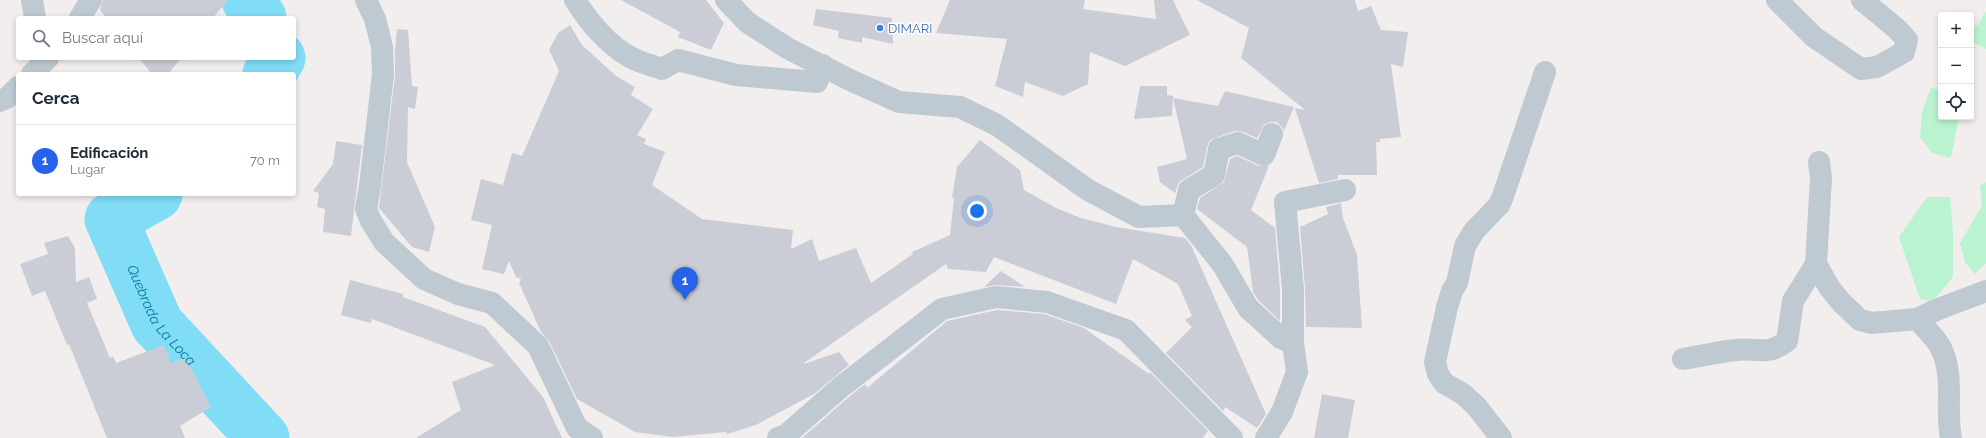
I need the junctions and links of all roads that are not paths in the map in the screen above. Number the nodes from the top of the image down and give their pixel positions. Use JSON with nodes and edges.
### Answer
{"nodes":[{"id":1,"x":32,"y":0,"type":"edge"},
{"id":2,"x":91,"y":0,"type":"edge"},
{"id":3,"x":366,"y":0,"type":"edge"},
{"id":4,"x":575,"y":0,"type":"edge"},
{"id":5,"x":726,"y":0,"type":"edge"},
{"id":6,"x":1777,"y":0,"type":"edge"},
{"id":7,"x":1862,"y":0,"type":"edge"},
{"id":8,"x":35,"y":16,"type":"edge"},
{"id":9,"x":81,"y":16,"type":"edge"},
{"id":10,"x":823,"y":65,"type":"junction"},
{"id":11,"x":1545,"y":72,"type":"dead end"},
{"id":12,"x":16,"y":89,"type":"edge"},
{"id":13,"x":0,"y":101,"type":"edge"},
{"id":14,"x":1272,"y":134,"type":"dead end"},
{"id":15,"x":1819,"y":162,"type":"dead end"},
{"id":16,"x":1345,"y":190,"type":"dead end"},
{"id":17,"x":1183,"y":215,"type":"junction"},
{"id":18,"x":1816,"y":264,"type":"junction"},
{"id":19,"x":1986,"y":291,"type":"edge"},
{"id":20,"x":1917,"y":319,"type":"junction"},
{"id":21,"x":1293,"y":343,"type":"junction"},
{"id":22,"x":1683,"y":359,"type":"dead end"},
{"id":23,"x":581,"y":435,"type":"edge"},
{"id":24,"x":778,"y":438,"type":"edge"},
{"id":25,"x":1232,"y":438,"type":"edge"},
{"id":26,"x":1266,"y":438,"type":"edge"},
{"id":27,"x":1501,"y":438,"type":"edge"},
{"id":28,"x":1951,"y":438,"type":"edge"}],
"edges":[{"from":1,"to":8,"type":"street"},
{"from":2,"to":9,"type":"street"},
{"from":3,"to":23,"type":"street"},
{"from":4,"to":10,"type":"street"},
{"from":5,"to":10,"type":"street"},
{"from":6,"to":7,"type":"street"},
{"from":10,"to":17,"type":"street"},
{"from":11,"to":27,"type":"street"},
{"from":12,"to":13,"type":"street"},
{"from":14,"to":17,"type":"street"},
{"from":15,"to":18,"type":"street"},
{"from":16,"to":21,"type":"street"},
{"from":17,"to":21,"type":"street"},
{"from":18,"to":20,"type":"street"},
{"from":18,"to":22,"type":"street"},
{"from":19,"to":20,"type":"street"},
{"from":20,"to":28,"type":"street"},
{"from":21,"to":26,"type":"street"},
{"from":24,"to":25,"type":"street"}]}
